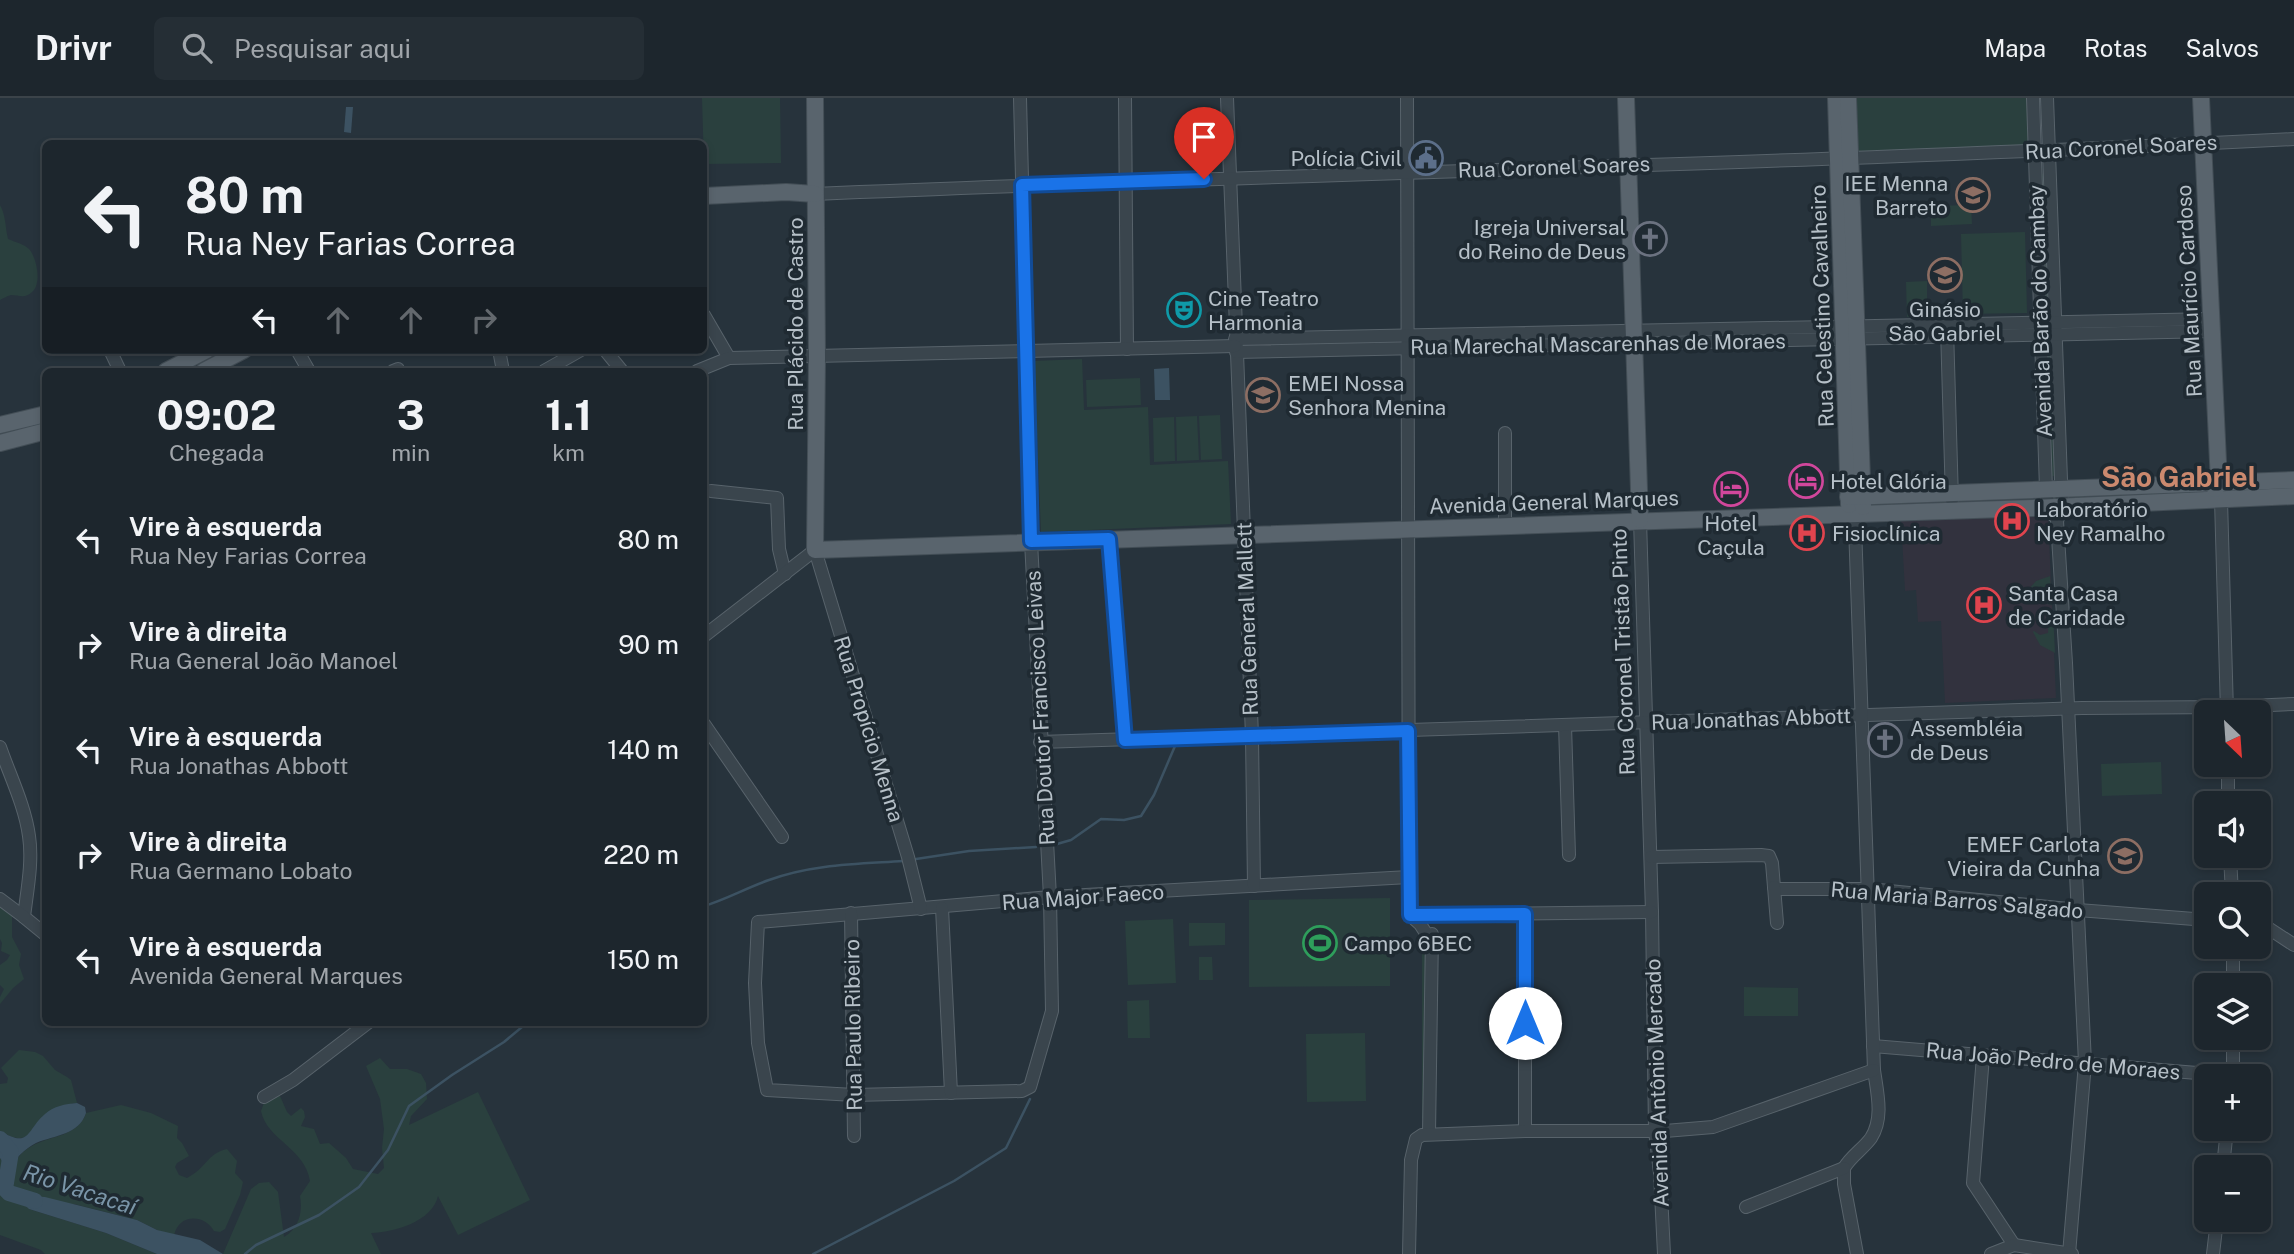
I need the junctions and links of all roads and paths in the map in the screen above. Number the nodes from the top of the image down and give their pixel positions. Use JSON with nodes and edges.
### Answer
{"nodes":[{"id":1,"x":815,"y":98,"type":"edge"},
{"id":2,"x":1020,"y":98,"type":"edge"},
{"id":3,"x":1125,"y":98,"type":"edge"},
{"id":4,"x":1227,"y":98,"type":"edge"},
{"id":5,"x":1406,"y":98,"type":"edge"},
{"id":6,"x":1626,"y":98,"type":"edge"},
{"id":7,"x":1836,"y":98,"type":"edge"},
{"id":8,"x":1848,"y":98,"type":"edge"},
{"id":9,"x":2033,"y":98,"type":"edge"},
{"id":10,"x":2046,"y":98,"type":"edge"},
{"id":11,"x":2200,"y":98,"type":"edge"},
{"id":12,"x":2294,"y":139,"type":"edge"},
{"id":13,"x":2203,"y":144,"type":"junction"},
{"id":14,"x":2049,"y":150,"type":"junction"},
{"id":15,"x":2034,"y":151,"type":"junction"},
{"id":16,"x":1844,"y":159,"type":"junction"},
{"id":17,"x":1628,"y":164,"type":"junction"},
{"id":18,"x":1408,"y":172,"type":"junction"},
{"id":19,"x":1230,"y":178,"type":"junction"},
{"id":20,"x":1126,"y":182,"type":"junction"},
{"id":21,"x":1022,"y":185,"type":"junction"},
{"id":22,"x":814,"y":194,"type":"junction"},
{"id":23,"x":707,"y":196,"type":"edge"},
{"id":24,"x":707,"y":320,"type":"edge"},
{"id":25,"x":2212,"y":325,"type":"junction"},
{"id":26,"x":2041,"y":329,"type":"junction"},
{"id":27,"x":2055,"y":329,"type":"junction"},
{"id":28,"x":1947,"y":331,"type":"junction"},
{"id":29,"x":1850,"y":333,"type":"junction"},
{"id":30,"x":1634,"y":337,"type":"junction"},
{"id":31,"x":1408,"y":342,"type":"junction"},
{"id":32,"x":1235,"y":346,"type":"junction"},
{"id":33,"x":1127,"y":349,"type":"junction"},
{"id":34,"x":1028,"y":351,"type":"junction"},
{"id":35,"x":199,"y":354,"type":"edge"},
{"id":36,"x":236,"y":354,"type":"edge"},
{"id":37,"x":574,"y":354,"type":"edge"},
{"id":38,"x":608,"y":354,"type":"edge"},
{"id":39,"x":817,"y":357,"type":"junction"},
{"id":40,"x":729,"y":358,"type":"junction"},
{"id":41,"x":172,"y":368,"type":"edge"},
{"id":42,"x":210,"y":368,"type":"edge"},
{"id":43,"x":549,"y":368,"type":"edge"},
{"id":44,"x":620,"y":368,"type":"edge"},
{"id":45,"x":704,"y":368,"type":"edge"},
{"id":46,"x":42,"y":415,"type":"edge"},
{"id":47,"x":0,"y":425,"type":"edge"},
{"id":48,"x":42,"y":432,"type":"edge"},
{"id":49,"x":1504,"y":433,"type":"dead end"},
{"id":50,"x":0,"y":443,"type":"edge"},
{"id":51,"x":2294,"y":480,"type":"edge"},
{"id":52,"x":2219,"y":483,"type":"junction"},
{"id":53,"x":2138,"y":486,"type":"junction"},
{"id":54,"x":2054,"y":489,"type":"junction"},
{"id":55,"x":711,"y":491,"type":"dead end"},
{"id":56,"x":1952,"y":493,"type":"junction"},
{"id":57,"x":2294,"y":496,"type":"edge"},
{"id":58,"x":2221,"y":500,"type":"junction"},
{"id":59,"x":2139,"y":503,"type":"junction"},
{"id":60,"x":1856,"y":509,"type":"junction"},
{"id":61,"x":1953,"y":511,"type":"junction"},
{"id":62,"x":2055,"y":512,"type":"junction"},
{"id":63,"x":1640,"y":520,"type":"junction"},
{"id":64,"x":1505,"y":525,"type":"junction"},
{"id":65,"x":1408,"y":528,"type":"junction"},
{"id":66,"x":1243,"y":534,"type":"junction"},
{"id":67,"x":1109,"y":539,"type":"junction"},
{"id":68,"x":1031,"y":541,"type":"junction"},
{"id":69,"x":816,"y":550,"type":"junction"},
{"id":70,"x":785,"y":574,"type":"junction"},
{"id":71,"x":707,"y":634,"type":"edge"},
{"id":72,"x":2227,"y":700,"type":"edge"},
{"id":73,"x":2294,"y":704,"type":"edge"},
{"id":74,"x":2272,"y":706,"type":"edge"},
{"id":75,"x":2068,"y":708,"type":"junction"},
{"id":76,"x":2194,"y":709,"type":"edge"},
{"id":77,"x":1862,"y":715,"type":"junction"},
{"id":78,"x":1646,"y":723,"type":"junction"},
{"id":79,"x":1565,"y":725,"type":"junction"},
{"id":80,"x":707,"y":728,"type":"edge"},
{"id":81,"x":1408,"y":731,"type":"junction"},
{"id":82,"x":1252,"y":736,"type":"junction"},
{"id":83,"x":1125,"y":740,"type":"junction"},
{"id":84,"x":1040,"y":742,"type":"junction"},
{"id":85,"x":0,"y":747,"type":"edge"},
{"id":86,"x":782,"y":836,"type":"dead end"},
{"id":87,"x":1569,"y":855,"type":"dead end"},
{"id":88,"x":1651,"y":857,"type":"junction"},
{"id":89,"x":1409,"y":877,"type":"junction"},
{"id":90,"x":1254,"y":886,"type":"junction"},
{"id":91,"x":1774,"y":887,"type":"junction"},
{"id":92,"x":1869,"y":889,"type":"junction"},
{"id":93,"x":1049,"y":897,"type":"junction"},
{"id":94,"x":0,"y":899,"type":"edge"},
{"id":95,"x":942,"y":908,"type":"junction"},
{"id":96,"x":921,"y":909,"type":"junction"},
{"id":97,"x":2078,"y":910,"type":"junction"},
{"id":98,"x":1652,"y":912,"type":"junction"},
{"id":99,"x":851,"y":913,"type":"junction"},
{"id":100,"x":1525,"y":914,"type":"junction"},
{"id":101,"x":1410,"y":915,"type":"junction"},
{"id":102,"x":1435,"y":915,"type":"junction"},
{"id":103,"x":24,"y":917,"type":"junction"},
{"id":104,"x":2194,"y":919,"type":"edge"},
{"id":105,"x":1777,"y":923,"type":"dead end"},
{"id":106,"x":42,"y":932,"type":"edge"},
{"id":107,"x":2271,"y":932,"type":"edge"},
{"id":108,"x":1431,"y":940,"type":"junction"},
{"id":109,"x":2294,"y":945,"type":"edge"},
{"id":110,"x":364,"y":1026,"type":"edge"},
{"id":111,"x":1873,"y":1046,"type":"junction"},
{"id":112,"x":1983,"y":1056,"type":"junction"},
{"id":113,"x":2085,"y":1063,"type":"junction"},
{"id":114,"x":1874,"y":1070,"type":"junction"},
{"id":115,"x":2194,"y":1073,"type":"edge"},
{"id":116,"x":951,"y":1093,"type":"junction"},
{"id":117,"x":854,"y":1095,"type":"junction"},
{"id":118,"x":264,"y":1097,"type":"dead end"},
{"id":119,"x":1525,"y":1131,"type":"junction"},
{"id":120,"x":1655,"y":1131,"type":"junction"},
{"id":121,"x":1429,"y":1133,"type":"junction"},
{"id":122,"x":854,"y":1136,"type":"dead end"},
{"id":123,"x":1844,"y":1168,"type":"junction"},
{"id":124,"x":1746,"y":1207,"type":"dead end"},
{"id":125,"x":2216,"y":1232,"type":"edge"},
{"id":126,"x":2014,"y":1245,"type":"junction"},
{"id":127,"x":1409,"y":1254,"type":"edge"},
{"id":128,"x":1664,"y":1254,"type":"edge"},
{"id":129,"x":1857,"y":1254,"type":"edge"},
{"id":130,"x":1990,"y":1254,"type":"edge"},
{"id":131,"x":2070,"y":1254,"type":"edge"},
{"id":132,"x":2213,"y":1254,"type":"edge"}],
"edges":[{"from":1,"to":22,"type":"main road","name":"Rua Plácido de Castro"},
{"from":2,"to":21,"type":"street","name":"Rua Doutor Francisco Leivas"},
{"from":3,"to":20,"type":"street"},
{"from":4,"to":19,"type":"street","name":"Rua General Mallett"},
{"from":5,"to":18,"type":"street"},
{"from":6,"to":17,"type":"main road","name":"Rua Coronel Tristão Pinto"},
{"from":7,"to":16,"type":"main road","name":"Rua Celestino Cavalheiro"},
{"from":8,"to":16,"type":"main road","name":"Rua Celestino Cavalheiro"},
{"from":9,"to":15,"type":"street","name":"Avenida Barão do Cambay"},
{"from":10,"to":14,"type":"street","name":"Avenida Barão do Cambay"},
{"from":11,"to":13,"type":"main road","name":"Rua Maurício Cardoso"},
{"from":12,"to":13,"type":"street","name":"Rua Coronel Soares"},
{"from":13,"to":14,"type":"street","name":"Rua Coronel Soares"},
{"from":13,"to":25,"type":"main road","name":"Rua Maurício Cardoso"},
{"from":14,"to":15,"type":"street","name":"Rua Coronel Soares"},
{"from":14,"to":27,"type":"street","name":"Avenida Barão do Cambay"},
{"from":15,"to":16,"type":"street","name":"Rua Coronel Soares"},
{"from":15,"to":26,"type":"street","name":"Avenida Barão do Cambay"},
{"from":16,"to":17,"type":"street","name":"Rua Coronel Soares"},
{"from":16,"to":29,"type":"main road","name":"Rua Celestino Cavalheiro"},
{"from":17,"to":18,"type":"street","name":"Rua Coronel Soares"},
{"from":17,"to":30,"type":"main road","name":"Rua Coronel Tristão Pinto"},
{"from":18,"to":19,"type":"street","name":"Rua Coronel Soares"},
{"from":18,"to":31,"type":"street"},
{"from":19,"to":20,"type":"street","name":"Rua Coronel Soares"},
{"from":19,"to":32,"type":"street","name":"Rua General Mallett"},
{"from":20,"to":21,"type":"street","name":"Rua Coronel Soares"},
{"from":20,"to":33,"type":"street"},
{"from":21,"to":22,"type":"street","name":"Rua Coronel Soares"},
{"from":21,"to":34,"type":"street","name":"Rua Doutor Francisco Leivas"},
{"from":22,"to":23,"type":"main road"},
{"from":22,"to":39,"type":"main road","name":"Rua Plácido de Castro"},
{"from":24,"to":40,"type":"street"},
{"from":25,"to":27,"type":"street","name":"Rua Marechal Mascarenhas de Moraes"},
{"from":25,"to":52,"type":"main road","name":"Rua Maurício Cardoso"},
{"from":26,"to":27,"type":"street","name":"Rua Marechal Mascarenhas de Moraes"},
{"from":26,"to":28,"type":"street","name":"Rua Marechal Mascarenhas de Moraes"},
{"from":26,"to":54,"type":"street","name":"Avenida Barão do Cambay"},
{"from":27,"to":54,"type":"street","name":"Avenida Barão do Cambay"},
{"from":28,"to":29,"type":"street","name":"Rua Marechal Mascarenhas de Moraes"},
{"from":28,"to":56,"type":"street"},
{"from":29,"to":30,"type":"street","name":"Rua Marechal Mascarenhas de Moraes"},
{"from":29,"to":60,"type":"main road","name":"Rua Celestino Cavalheiro"},
{"from":30,"to":31,"type":"street","name":"Rua Marechal Mascarenhas de Moraes"},
{"from":30,"to":63,"type":"main road","name":"Rua Coronel Tristão Pinto"},
{"from":31,"to":32,"type":"street","name":"Rua Marechal Mascarenhas de Moraes"},
{"from":31,"to":65,"type":"street"},
{"from":32,"to":33,"type":"street","name":"Rua Marechal Mascarenhas de Moraes"},
{"from":32,"to":66,"type":"street","name":"Rua General Mallett"},
{"from":33,"to":34,"type":"street","name":"Rua Marechal Mascarenhas de Moraes"},
{"from":34,"to":39,"type":"street","name":"Rua Marechal Mascarenhas de Moraes"},
{"from":34,"to":68,"type":"street","name":"Rua Doutor Francisco Leivas"},
{"from":35,"to":41,"type":"main road"},
{"from":36,"to":42,"type":"main road"},
{"from":37,"to":43,"type":"street"},
{"from":38,"to":44,"type":"street"},
{"from":39,"to":40,"type":"street","name":"Rua Marechal Mascarenhas de Moraes"},
{"from":39,"to":69,"type":"main road","name":"Rua Plácido de Castro"},
{"from":40,"to":45,"type":"street"},
{"from":46,"to":47,"type":"main road"},
{"from":48,"to":50,"type":"main road"},
{"from":49,"to":64,"type":"street"},
{"from":51,"to":52,"type":"main road","name":"Avenida General Marques"},
{"from":52,"to":53,"type":"main road","name":"Avenida General Marques"},
{"from":52,"to":58,"type":"main road","name":"Rua Maurício Cardoso"},
{"from":53,"to":54,"type":"main road","name":"Avenida General Marques"},
{"from":53,"to":59,"type":"main road"},
{"from":54,"to":56,"type":"main road","name":"Avenida General Marques"},
{"from":54,"to":62,"type":"street","name":"Avenida Barão do Cambay"},
{"from":55,"to":70,"type":"street"},
{"from":56,"to":60,"type":"main road","name":"Avenida General Marques"},
{"from":56,"to":61,"type":"street"},
{"from":57,"to":58,"type":"main road","name":"Avenida General Marques"},
{"from":58,"to":59,"type":"main road","name":"Avenida General Marques"},
{"from":58,"to":72,"type":"street","name":"Rua Maurício Cardoso"},
{"from":59,"to":62,"type":"main road","name":"Avenida General Marques"},
{"from":60,"to":61,"type":"main road","name":"Avenida General Marques"},
{"from":60,"to":63,"type":"main road","name":"Avenida General Marques"},
{"from":60,"to":77,"type":"street"},
{"from":61,"to":62,"type":"main road","name":"Avenida General Marques"},
{"from":62,"to":75,"type":"street","name":"Avenida Barão do Cambay"},
{"from":63,"to":64,"type":"main road","name":"Avenida General Marques"},
{"from":63,"to":78,"type":"street","name":"Rua Coronel Tristão Pinto"},
{"from":64,"to":65,"type":"main road","name":"Avenida General Marques"},
{"from":65,"to":66,"type":"main road","name":"Avenida General Marques"},
{"from":65,"to":81,"type":"street"},
{"from":66,"to":67,"type":"main road","name":"Avenida General Marques"},
{"from":66,"to":82,"type":"street","name":"Rua General Mallett"},
{"from":67,"to":68,"type":"main road","name":"Avenida General Marques"},
{"from":67,"to":83,"type":"street"},
{"from":68,"to":69,"type":"main road","name":"Avenida General Marques"},
{"from":68,"to":84,"type":"street","name":"Rua Doutor Francisco Leivas"},
{"from":69,"to":70,"type":"street"},
{"from":69,"to":96,"type":"street","name":"Rua Propício Menna"},
{"from":70,"to":71,"type":"street"},
{"from":73,"to":74,"type":"street","name":"Rua Jonathas Abbott"},
{"from":75,"to":76,"type":"street","name":"Rua Jonathas Abbott"},
{"from":75,"to":77,"type":"street","name":"Rua Jonathas Abbott"},
{"from":75,"to":97,"type":"street","name":"Avenida Barão do Cambay"},
{"from":77,"to":78,"type":"street","name":"Rua Jonathas Abbott"},
{"from":77,"to":92,"type":"street"},
{"from":78,"to":79,"type":"street","name":"Rua Jonathas Abbott"},
{"from":78,"to":88,"type":"street","name":"Rua Coronel Tristão Pinto"},
{"from":79,"to":81,"type":"street","name":"Rua Jonathas Abbott"},
{"from":79,"to":87,"type":"street"},
{"from":80,"to":86,"type":"street"},
{"from":81,"to":82,"type":"street","name":"Rua Jonathas Abbott"},
{"from":81,"to":89,"type":"street"},
{"from":82,"to":83,"type":"street","name":"Rua Jonathas Abbott"},
{"from":82,"to":90,"type":"street","name":"Rua General Mallett"},
{"from":83,"to":84,"type":"street","name":"Rua Jonathas Abbott"},
{"from":84,"to":93,"type":"street","name":"Rua Doutor Francisco Leivas"},
{"from":85,"to":103,"type":"street"},
{"from":88,"to":91,"type":"street"},
{"from":88,"to":98,"type":"street","name":"Rua Coronel Tristão Pinto"},
{"from":89,"to":90,"type":"street","name":"Rua Major Faeco"},
{"from":89,"to":101,"type":"street"},
{"from":90,"to":93,"type":"street","name":"Rua Major Faeco"},
{"from":91,"to":92,"type":"street","name":"Rua Maria Barros Salgado"},
{"from":91,"to":105,"type":"street"},
{"from":92,"to":97,"type":"street","name":"Rua Maria Barros Salgado"},
{"from":92,"to":111,"type":"street"},
{"from":93,"to":95,"type":"street","name":"Rua Major Faeco"},
{"from":93,"to":116,"type":"street","name":"Rua Doutor Francisco Leivas"},
{"from":94,"to":103,"type":"street"},
{"from":95,"to":96,"type":"street","name":"Rua Major Faeco"},
{"from":95,"to":116,"type":"street"},
{"from":96,"to":99,"type":"street","name":"Rua Major Faeco"},
{"from":97,"to":104,"type":"street","name":"Rua Maria Barros Salgado"},
{"from":97,"to":113,"type":"street","name":"Avenida Barão do Cambay"},
{"from":98,"to":100,"type":"street"},
{"from":98,"to":120,"type":"street","name":"Avenida Antônio Mercado"},
{"from":99,"to":117,"type":"street","name":"Rua Paulo Ribeiro"},
{"from":99,"to":117,"type":"street","name":"Rua Major Faeco"},
{"from":100,"to":102,"type":"street"},
{"from":100,"to":119,"type":"street"},
{"from":101,"to":102,"type":"street"},
{"from":101,"to":108,"type":"street"},
{"from":102,"to":108,"type":"street"},
{"from":103,"to":106,"type":"street"},
{"from":107,"to":109,"type":"street"},
{"from":108,"to":121,"type":"street"},
{"from":110,"to":118,"type":"street"},
{"from":111,"to":112,"type":"street","name":"Rua João Pedro de Moraes"},
{"from":111,"to":114,"type":"street"},
{"from":112,"to":113,"type":"street","name":"Rua João Pedro de Moraes"},
{"from":112,"to":126,"type":"street"},
{"from":113,"to":115,"type":"street","name":"Rua João Pedro de Moraes"},
{"from":113,"to":131,"type":"street","name":"Avenida Barão do Cambay"},
{"from":114,"to":120,"type":"street"},
{"from":114,"to":123,"type":"street"},
{"from":116,"to":117,"type":"street"},
{"from":117,"to":122,"type":"street","name":"Rua Paulo Ribeiro"},
{"from":119,"to":120,"type":"street"},
{"from":119,"to":121,"type":"street"},
{"from":120,"to":128,"type":"street","name":"Avenida Antônio Mercado"},
{"from":121,"to":127,"type":"street"},
{"from":123,"to":124,"type":"street"},
{"from":123,"to":129,"type":"street"},
{"from":125,"to":132,"type":"street"},
{"from":126,"to":130,"type":"street"},
{"from":126,"to":131,"type":"street"}]}
